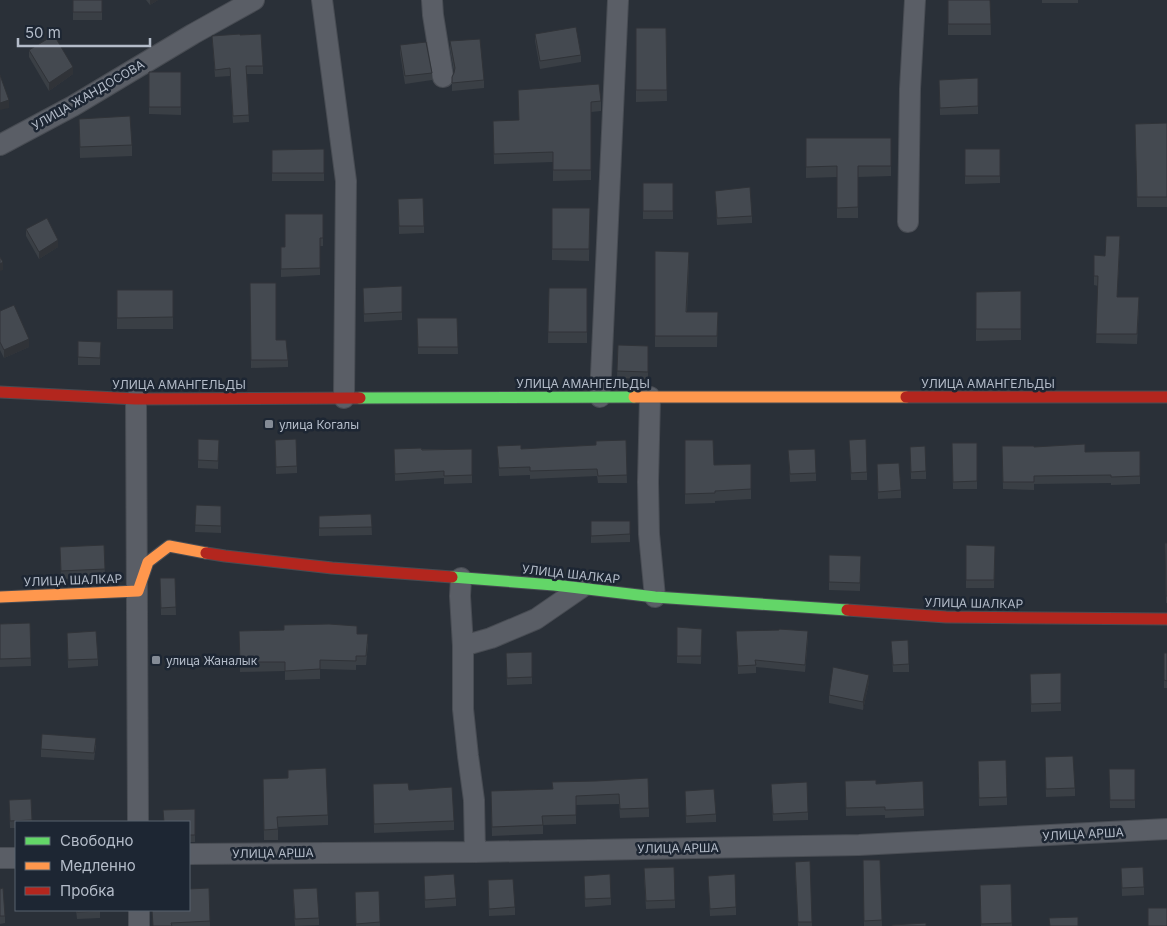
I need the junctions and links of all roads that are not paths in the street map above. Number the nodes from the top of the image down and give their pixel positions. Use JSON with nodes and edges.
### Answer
{"nodes":[{"id":1,"x":254,"y":0,"type":"edge"},
{"id":2,"x":322,"y":0,"type":"edge"},
{"id":3,"x":432,"y":0,"type":"edge"},
{"id":4,"x":618,"y":0,"type":"edge"},
{"id":5,"x":915,"y":0,"type":"edge"},
{"id":6,"x":442,"y":77,"type":"dead end"},
{"id":7,"x":0,"y":145,"type":"edge"},
{"id":8,"x":908,"y":222,"type":"dead end"},
{"id":9,"x":0,"y":392,"type":"edge"},
{"id":10,"x":600,"y":397,"type":"junction"},
{"id":11,"x":650,"y":397,"type":"junction"},
{"id":12,"x":1167,"y":397,"type":"edge"},
{"id":13,"x":344,"y":398,"type":"junction"},
{"id":14,"x":136,"y":399,"type":"junction"},
{"id":15,"x":462,"y":578,"type":"junction"},
{"id":16,"x":581,"y":588,"type":"junction"},
{"id":17,"x":138,"y":591,"type":"junction"},
{"id":18,"x":0,"y":597,"type":"edge"},
{"id":19,"x":655,"y":597,"type":"junction"},
{"id":20,"x":1167,"y":619,"type":"edge"},
{"id":21,"x":463,"y":646,"type":"junction"},
{"id":22,"x":138,"y":821,"type":"edge"},
{"id":23,"x":1167,"y":829,"type":"edge"},
{"id":24,"x":475,"y":852,"type":"junction"},
{"id":25,"x":190,"y":854,"type":"edge"},
{"id":26,"x":0,"y":858,"type":"edge"},
{"id":27,"x":15,"y":858,"type":"edge"},
{"id":28,"x":139,"y":911,"type":"edge"},
{"id":29,"x":139,"y":926,"type":"edge"}],
"edges":[{"from":1,"to":7,"type":"street","name":"УЛИЦА ЖАНДОСОВА"},
{"from":2,"to":13,"type":"street"},
{"from":3,"to":6,"type":"street"},
{"from":4,"to":10,"type":"street"},
{"from":5,"to":8,"type":"street"},
{"from":9,"to":14,"type":"street","name":"УЛИЦА АМАНГЕЛЬДЫ"},
{"from":10,"to":11,"type":"street","name":"УЛИЦА АМАНГЕЛЬДЫ"},
{"from":10,"to":13,"type":"street","name":"УЛИЦА АМАНГЕЛЬДЫ"},
{"from":11,"to":12,"type":"street","name":"УЛИЦА АМАНГЕЛЬДЫ"},
{"from":11,"to":19,"type":"street"},
{"from":13,"to":14,"type":"street","name":"УЛИЦА АМАНГЕЛЬДЫ"},
{"from":14,"to":17,"type":"street"},
{"from":15,"to":16,"type":"street","name":"УЛИЦА ШАЛКАР"},
{"from":15,"to":17,"type":"street","name":"УЛИЦА ШАЛКАР"},
{"from":15,"to":21,"type":"street"},
{"from":16,"to":19,"type":"street","name":"УЛИЦА ШАЛКАР"},
{"from":16,"to":21,"type":"street"},
{"from":17,"to":18,"type":"street","name":"УЛИЦА ШАЛКАР"},
{"from":17,"to":22,"type":"street"},
{"from":19,"to":20,"type":"street","name":"УЛИЦА ШАЛКАР"},
{"from":21,"to":24,"type":"street"},
{"from":23,"to":24,"type":"street","name":"УЛИЦА АРША"},
{"from":24,"to":25,"type":"street","name":"УЛИЦА АРША"},
{"from":26,"to":27,"type":"street"},
{"from":28,"to":29,"type":"street"}]}
